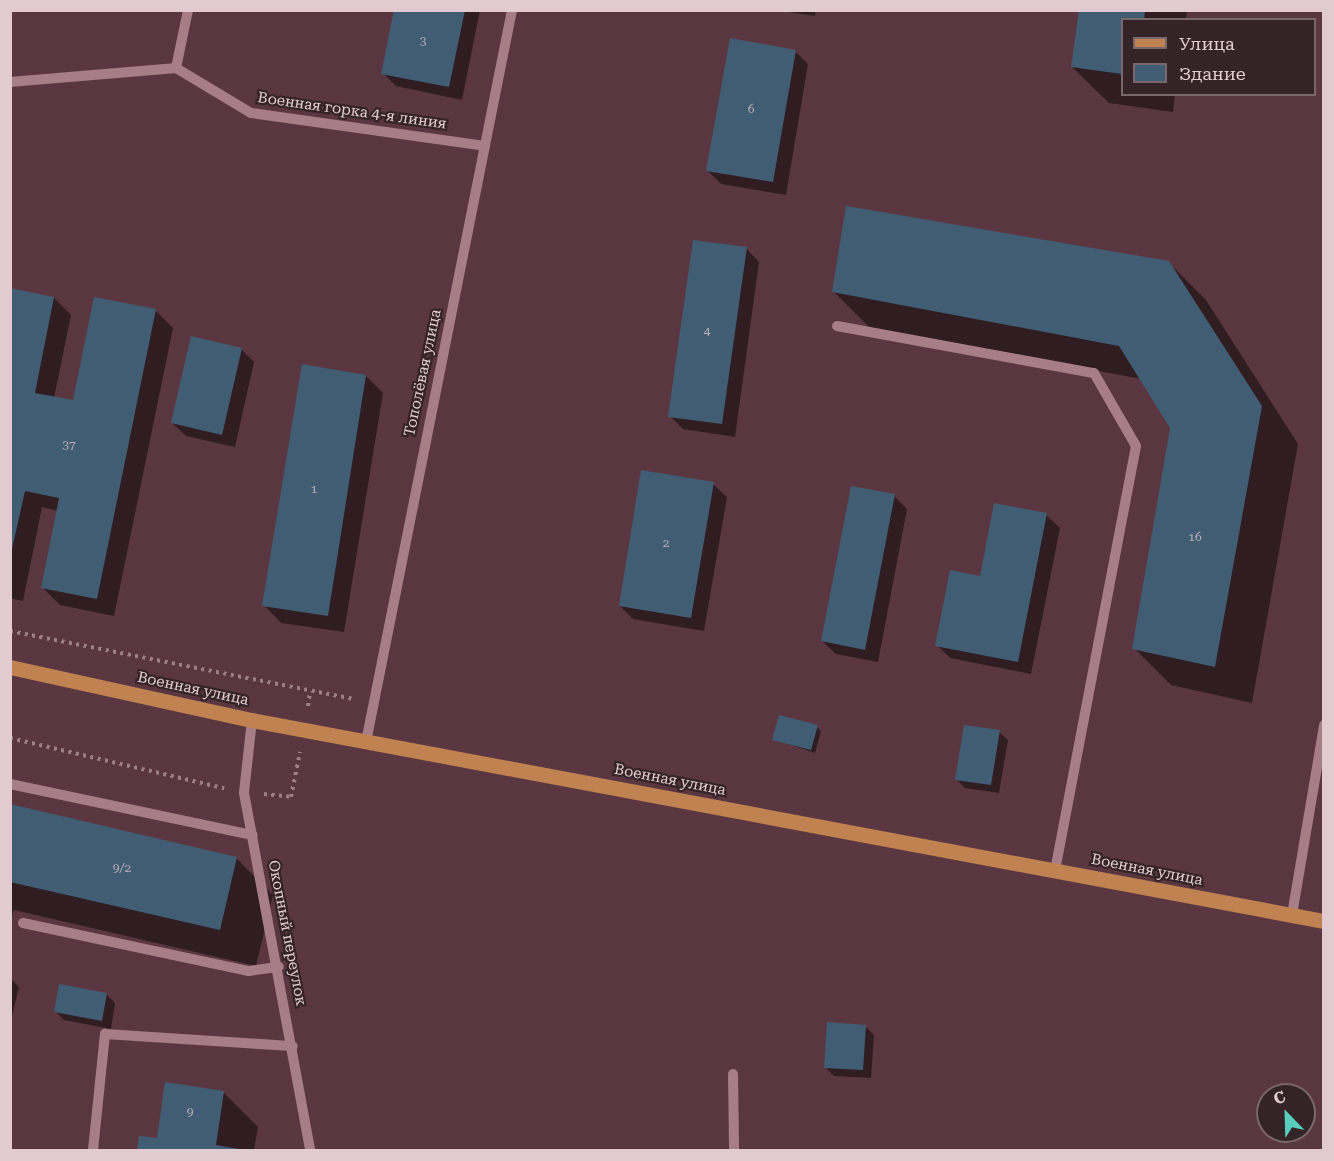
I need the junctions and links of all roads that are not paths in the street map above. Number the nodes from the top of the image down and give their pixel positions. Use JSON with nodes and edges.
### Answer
{"nodes":[{"id":1,"x":188,"y":10,"type":"edge"},
{"id":2,"x":512,"y":10,"type":"edge"},
{"id":3,"x":176,"y":68,"type":"junction"},
{"id":4,"x":10,"y":82,"type":"edge"},
{"id":5,"x":485,"y":146,"type":"junction"},
{"id":6,"x":837,"y":327,"type":"dead end"},
{"id":7,"x":10,"y":667,"type":"edge"},
{"id":8,"x":252,"y":720,"type":"junction"},
{"id":9,"x":1323,"y":724,"type":"edge"},
{"id":10,"x":366,"y":742,"type":"junction"},
{"id":11,"x":10,"y":784,"type":"edge"},
{"id":12,"x":253,"y":835,"type":"junction"},
{"id":13,"x":1055,"y":871,"type":"junction"},
{"id":14,"x":1292,"y":915,"type":"junction"},
{"id":15,"x":1323,"y":921,"type":"edge"},
{"id":16,"x":23,"y":923,"type":"dead end"},
{"id":17,"x":279,"y":967,"type":"junction"},
{"id":18,"x":294,"y":1046,"type":"junction"},
{"id":19,"x":733,"y":1074,"type":"dead end"},
{"id":20,"x":93,"y":1150,"type":"edge"},
{"id":21,"x":310,"y":1150,"type":"edge"},
{"id":22,"x":734,"y":1150,"type":"edge"}],
"edges":[{"from":1,"to":3,"type":"street"},
{"from":2,"to":5,"type":"street","name":"Тополёвая улица"},
{"from":3,"to":4,"type":"street"},
{"from":3,"to":5,"type":"street","name":"Военная горка 4-я линия"},
{"from":5,"to":10,"type":"street","name":"Тополёвая улица"},
{"from":6,"to":13,"type":"street"},
{"from":7,"to":8,"type":"main road","name":"Военная улица"},
{"from":8,"to":10,"type":"main road","name":"Военная улица"},
{"from":8,"to":12,"type":"street","name":"Окопный переулок"},
{"from":9,"to":14,"type":"street"},
{"from":10,"to":13,"type":"main road","name":"Военная улица"},
{"from":11,"to":12,"type":"street"},
{"from":12,"to":17,"type":"street","name":"Окопный переулок"},
{"from":13,"to":14,"type":"main road","name":"Военная улица"},
{"from":14,"to":15,"type":"main road","name":"Военная улица"},
{"from":16,"to":17,"type":"street"},
{"from":17,"to":18,"type":"street","name":"Окопный переулок"},
{"from":18,"to":20,"type":"street"},
{"from":18,"to":21,"type":"street","name":"Окопный переулок"},
{"from":19,"to":22,"type":"street"}]}
